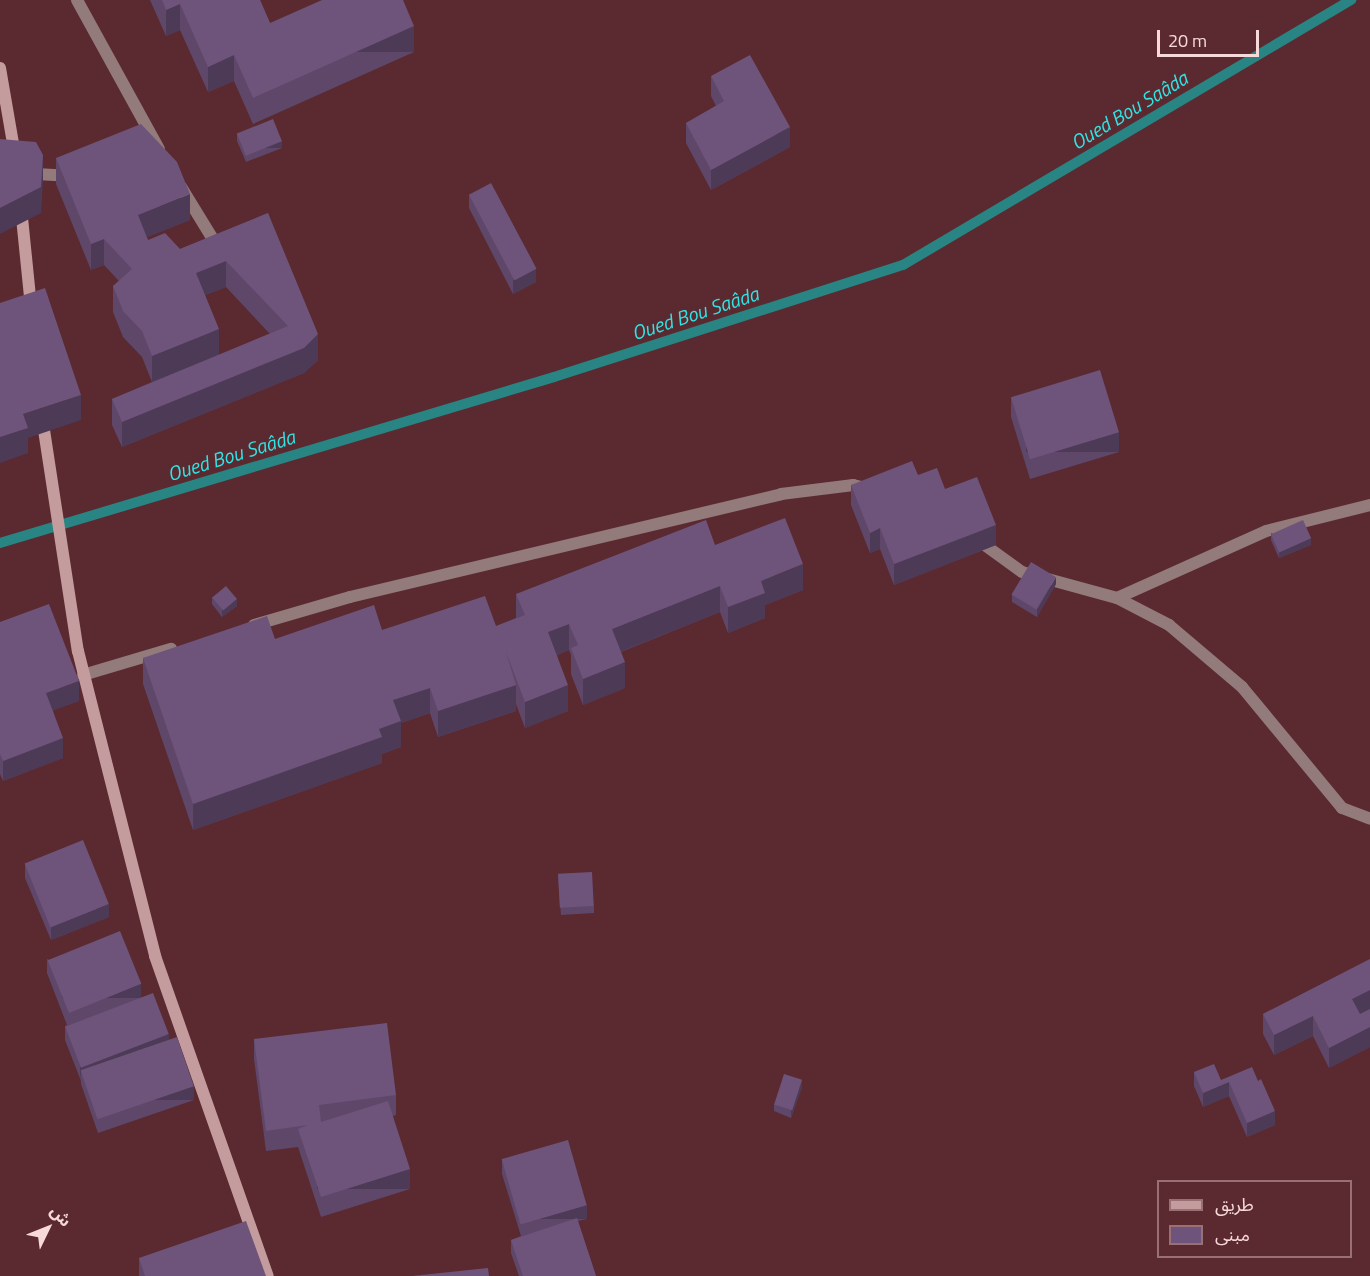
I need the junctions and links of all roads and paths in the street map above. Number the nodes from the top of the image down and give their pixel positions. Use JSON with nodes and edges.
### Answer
{"nodes":[{"id":1,"x":77,"y":0,"type":"edge"},
{"id":2,"x":0,"y":68,"type":"edge"},
{"id":3,"x":0,"y":172,"type":"edge"},
{"id":4,"x":86,"y":177,"type":"edge"},
{"id":5,"x":19,"y":185,"type":"junction"},
{"id":6,"x":226,"y":261,"type":"edge"},
{"id":7,"x":32,"y":316,"type":"edge"},
{"id":8,"x":40,"y":400,"type":"edge"},
{"id":9,"x":882,"y":491,"type":"edge"},
{"id":10,"x":1370,"y":505,"type":"edge"},
{"id":11,"x":960,"y":528,"type":"edge"},
{"id":12,"x":1117,"y":598,"type":"junction"},
{"id":13,"x":239,"y":629,"type":"edge"},
{"id":14,"x":184,"y":646,"type":"edge"},
{"id":15,"x":83,"y":675,"type":"junction"},
{"id":16,"x":1370,"y":819,"type":"edge"},
{"id":17,"x":268,"y":1276,"type":"edge"}],
"edges":[{"from":1,"to":6,"type":"street"},
{"from":2,"to":5,"type":"main road"},
{"from":3,"to":5,"type":"street"},
{"from":4,"to":5,"type":"street"},
{"from":5,"to":7,"type":"main road"},
{"from":8,"to":15,"type":"main road"},
{"from":9,"to":13,"type":"street"},
{"from":10,"to":12,"type":"street"},
{"from":11,"to":12,"type":"street"},
{"from":12,"to":16,"type":"street"},
{"from":14,"to":15,"type":"street"},
{"from":15,"to":17,"type":"main road"}]}
